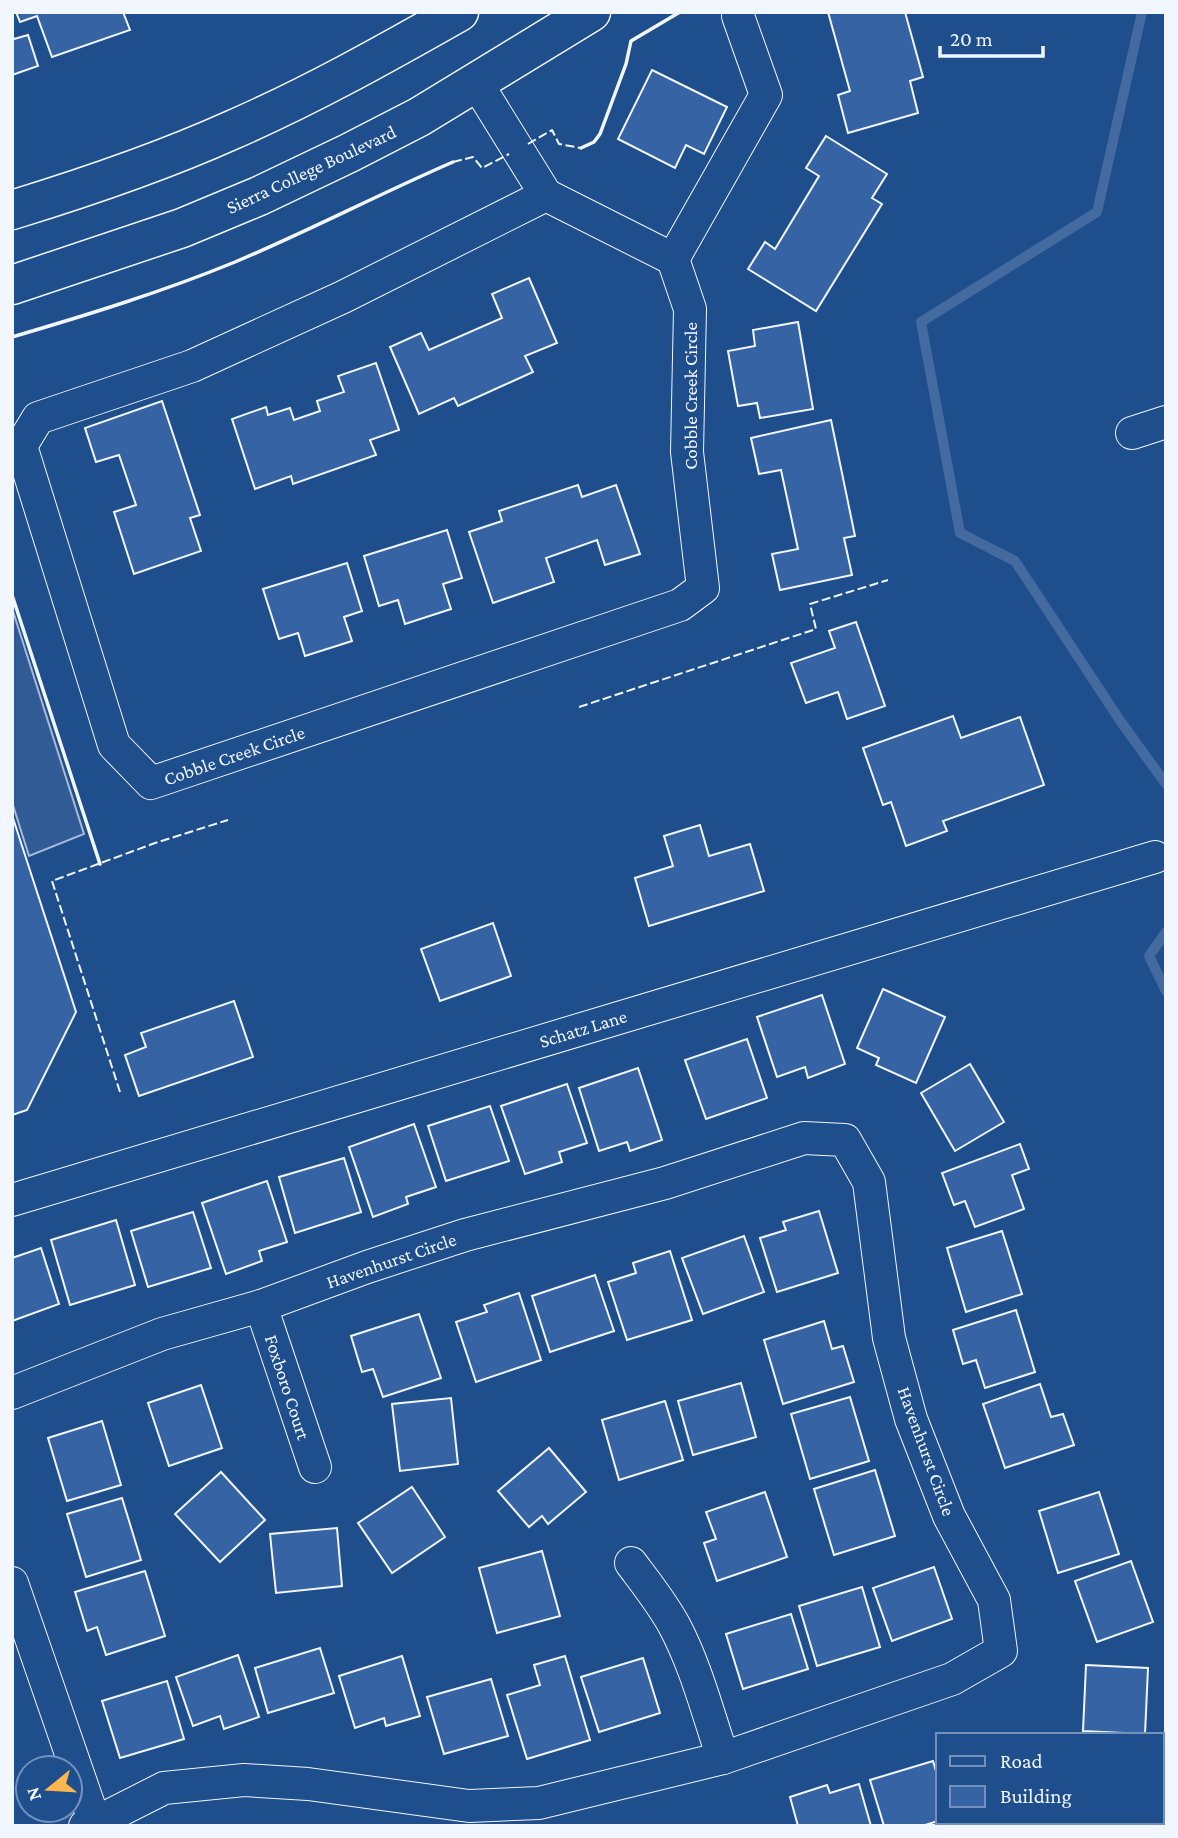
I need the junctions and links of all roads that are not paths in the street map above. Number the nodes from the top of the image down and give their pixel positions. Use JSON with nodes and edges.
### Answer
{"nodes":[{"id":1,"x":591,"y":12,"type":"edge"},
{"id":2,"x":449,"y":15,"type":"edge"},
{"id":3,"x":738,"y":16,"type":"dead end"},
{"id":4,"x":476,"y":82,"type":"junction"},
{"id":5,"x":546,"y":195,"type":"junction"},
{"id":6,"x":12,"y":210,"type":"edge"},
{"id":7,"x":673,"y":260,"type":"junction"},
{"id":8,"x":12,"y":285,"type":"edge"},
{"id":9,"x":1166,"y":422,"type":"edge"},
{"id":10,"x":1132,"y":433,"type":"dead end"},
{"id":11,"x":1154,"y":857,"type":"dead end"},
{"id":12,"x":12,"y":1200,"type":"edge"},
{"id":13,"x":261,"y":1306,"type":"junction"},
{"id":14,"x":12,"y":1393,"type":"edge"},
{"id":15,"x":315,"y":1467,"type":"dead end"},
{"id":16,"x":631,"y":1563,"type":"dead end"},
{"id":17,"x":12,"y":1583,"type":"edge"},
{"id":18,"x":723,"y":1758,"type":"junction"},
{"id":19,"x":92,"y":1825,"type":"edge"}],
"edges":[{"from":1,"to":4,"type":"main road","name":"Sierra College Boulevard"},
{"from":2,"to":6,"type":"main road"},
{"from":3,"to":7,"type":"street"},
{"from":4,"to":5,"type":"street"},
{"from":4,"to":8,"type":"main road","name":"Sierra College Boulevard"},
{"from":5,"to":7,"type":"street"},
{"from":5,"to":7,"type":"street","name":"Cobble Creek Circle"},
{"from":9,"to":10,"type":"street"},
{"from":11,"to":12,"type":"street","name":"Schatz Lane"},
{"from":13,"to":14,"type":"street","name":"Havenhurst Circle"},
{"from":13,"to":15,"type":"street","name":"Foxboro Court"},
{"from":13,"to":18,"type":"street","name":"Havenhurst Circle"},
{"from":16,"to":18,"type":"street"},
{"from":17,"to":19,"type":"street","name":"Havenhurst Circle"},
{"from":18,"to":19,"type":"street","name":"Havenhurst Circle"}]}
